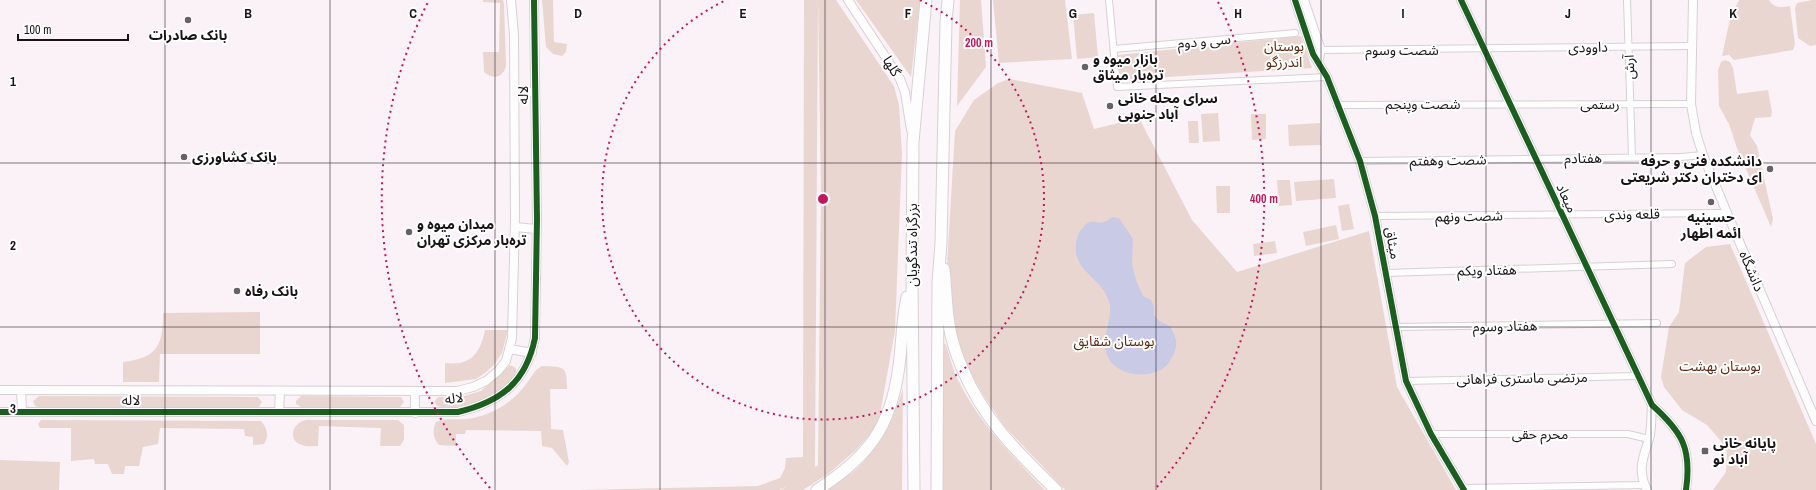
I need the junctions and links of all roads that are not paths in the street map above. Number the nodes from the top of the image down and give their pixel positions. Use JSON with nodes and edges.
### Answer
{"nodes":[{"id":1,"x":511,"y":0,"type":"edge"},
{"id":2,"x":534,"y":0,"type":"edge"},
{"id":3,"x":848,"y":0,"type":"edge"},
{"id":4,"x":926,"y":0,"type":"edge"},
{"id":5,"x":948,"y":0,"type":"edge"},
{"id":6,"x":1109,"y":0,"type":"edge"},
{"id":7,"x":1295,"y":0,"type":"edge"},
{"id":8,"x":1304,"y":0,"type":"edge"},
{"id":9,"x":1461,"y":0,"type":"edge"},
{"id":10,"x":1627,"y":0,"type":"edge"},
{"id":11,"x":1693,"y":0,"type":"edge"},
{"id":12,"x":1295,"y":33,"type":"dead end"},
{"id":13,"x":1693,"y":46,"type":"junction"},
{"id":14,"x":1628,"y":47,"type":"junction"},
{"id":15,"x":1483,"y":49,"type":"junction"},
{"id":16,"x":1114,"y":50,"type":"junction"},
{"id":17,"x":1321,"y":50,"type":"junction"},
{"id":18,"x":1318,"y":62,"type":"junction"},
{"id":19,"x":1327,"y":77,"type":"junction"},
{"id":20,"x":515,"y":92,"type":"junction"},
{"id":21,"x":535,"y":92,"type":"junction"},
{"id":22,"x":1509,"y":104,"type":"junction"},
{"id":23,"x":1630,"y":104,"type":"junction"},
{"id":24,"x":1691,"y":104,"type":"junction"},
{"id":25,"x":1337,"y":105,"type":"junction"},
{"id":26,"x":913,"y":142,"type":"junction"},
{"id":27,"x":1702,"y":155,"type":"junction"},
{"id":28,"x":1632,"y":157,"type":"junction"},
{"id":29,"x":1535,"y":159,"type":"junction"},
{"id":30,"x":1360,"y":161,"type":"junction"},
{"id":31,"x":1727,"y":213,"type":"junction"},
{"id":32,"x":1562,"y":215,"type":"junction"},
{"id":33,"x":1375,"y":216,"type":"junction"},
{"id":34,"x":515,"y":228,"type":"junction"},
{"id":35,"x":536,"y":229,"type":"junction"},
{"id":36,"x":941,"y":243,"type":"junction"},
{"id":37,"x":1672,"y":264,"type":"dead end"},
{"id":38,"x":1587,"y":268,"type":"junction"},
{"id":39,"x":1386,"y":273,"type":"junction"},
{"id":40,"x":912,"y":279,"type":"junction"},
{"id":41,"x":1657,"y":323,"type":"dead end"},
{"id":42,"x":1614,"y":324,"type":"junction"},
{"id":43,"x":1396,"y":327,"type":"junction"},
{"id":44,"x":510,"y":349,"type":"junction"},
{"id":45,"x":532,"y":353,"type":"junction"},
{"id":46,"x":1638,"y":376,"type":"junction"},
{"id":47,"x":1406,"y":381,"type":"junction"},
{"id":48,"x":0,"y":390,"type":"edge"},
{"id":49,"x":21,"y":390,"type":"junction"},
{"id":50,"x":280,"y":390,"type":"junction"},
{"id":51,"x":415,"y":391,"type":"junction"},
{"id":52,"x":1652,"y":405,"type":"junction"},
{"id":53,"x":0,"y":412,"type":"edge"},
{"id":54,"x":22,"y":412,"type":"junction"},
{"id":55,"x":279,"y":412,"type":"junction"},
{"id":56,"x":415,"y":412,"type":"junction"},
{"id":57,"x":1816,"y":421,"type":"edge"},
{"id":58,"x":1431,"y":434,"type":"junction"},
{"id":59,"x":1649,"y":439,"type":"junction"},
{"id":60,"x":1646,"y":488,"type":"edge"},
{"id":61,"x":1463,"y":489,"type":"edge"},
{"id":62,"x":816,"y":490,"type":"edge"},
{"id":63,"x":914,"y":490,"type":"edge"},
{"id":64,"x":936,"y":490,"type":"edge"},
{"id":65,"x":1056,"y":490,"type":"edge"},
{"id":66,"x":1686,"y":490,"type":"edge"}],
"edges":[{"from":1,"to":20,"type":"street","name":"لاله"},
{"from":2,"to":21,"type":"street","name":"لاله"},
{"from":3,"to":26,"type":"street","name":"گلها"},
{"from":4,"to":26,"type":"highway","name":"بزرگراه تندگویان"},
{"from":5,"to":36,"type":"highway","name":"بزرگراه تندگویان"},
{"from":6,"to":16,"type":"street"},
{"from":7,"to":18,"type":"street","name":"میثاق"},
{"from":8,"to":17,"type":"street"},
{"from":9,"to":15,"type":"street","name":"میعاد"},
{"from":10,"to":14,"type":"street","name":"آرش"},
{"from":11,"to":13,"type":"street","name":"دانشگاه"},
{"from":12,"to":16,"type":"street","name":"سی و دوم"},
{"from":13,"to":14,"type":"street","name":"داوودی"},
{"from":13,"to":24,"type":"street","name":"دانشگاه"},
{"from":14,"to":15,"type":"street","name":"داوودی"},
{"from":14,"to":23,"type":"street","name":"آرش"},
{"from":15,"to":17,"type":"street","name":"شصت وسوم"},
{"from":15,"to":22,"type":"street","name":"میعاد"},
{"from":16,"to":19,"type":"street"},
{"from":17,"to":18,"type":"street"},
{"from":18,"to":19,"type":"street","name":"میثاق"},
{"from":19,"to":25,"type":"street","name":"میثاق"},
{"from":20,"to":21,"type":"street"},
{"from":20,"to":34,"type":"street","name":"لاله"},
{"from":21,"to":35,"type":"street","name":"لاله"},
{"from":22,"to":23,"type":"street","name":"رستمی"},
{"from":22,"to":25,"type":"street","name":"شصت وپنجم"},
{"from":22,"to":29,"type":"street","name":"میعاد"},
{"from":23,"to":24,"type":"street","name":"رستمی"},
{"from":23,"to":28,"type":"street","name":"آرش"},
{"from":24,"to":27,"type":"street","name":"دانشگاه"},
{"from":25,"to":30,"type":"street","name":"میثاق"},
{"from":26,"to":40,"type":"highway","name":"بزرگراه تندگویان"},
{"from":27,"to":28,"type":"street","name":"هفتادم"},
{"from":27,"to":31,"type":"street","name":"دانشگاه"},
{"from":28,"to":29,"type":"street","name":"هفتادم"},
{"from":29,"to":30,"type":"street","name":"شصت وهفتم"},
{"from":29,"to":32,"type":"street","name":"میعاد"},
{"from":30,"to":33,"type":"street","name":"میثاق"},
{"from":31,"to":32,"type":"street","name":"قلعه وندی"},
{"from":31,"to":57,"type":"street","name":"دانشگاه"},
{"from":32,"to":33,"type":"street","name":"شصت ونهم"},
{"from":32,"to":38,"type":"street","name":"میعاد"},
{"from":33,"to":39,"type":"street","name":"میثاق"},
{"from":34,"to":35,"type":"street"},
{"from":34,"to":44,"type":"street","name":"لاله"},
{"from":35,"to":45,"type":"street","name":"لاله"},
{"from":36,"to":64,"type":"highway","name":"بزرگراه تندگویان"},
{"from":36,"to":65,"type":"highway"},
{"from":37,"to":38,"type":"street","name":"هفتاد ویکم"},
{"from":38,"to":39,"type":"street","name":"هفتاد ویکم"},
{"from":38,"to":42,"type":"street","name":"میعاد"},
{"from":39,"to":43,"type":"street","name":"میثاق"},
{"from":40,"to":62,"type":"highway"},
{"from":40,"to":63,"type":"highway","name":"بزرگراه تندگویان"},
{"from":41,"to":42,"type":"street","name":"هفتاد وسوم"},
{"from":42,"to":43,"type":"street","name":"هفتاد وسوم"},
{"from":42,"to":46,"type":"street","name":"میعاد"},
{"from":43,"to":47,"type":"street","name":"میثاق"},
{"from":44,"to":45,"type":"street"},
{"from":44,"to":51,"type":"street","name":"لاله"},
{"from":45,"to":56,"type":"street","name":"لاله"},
{"from":46,"to":47,"type":"street","name":"مرتضی ماستری فراهانی"},
{"from":46,"to":52,"type":"street","name":"میعاد"},
{"from":47,"to":58,"type":"street","name":"میثاق"},
{"from":48,"to":49,"type":"street","name":"لاله"},
{"from":49,"to":50,"type":"street","name":"لاله"},
{"from":49,"to":54,"type":"street"},
{"from":50,"to":51,"type":"street","name":"لاله"},
{"from":50,"to":55,"type":"street"},
{"from":51,"to":56,"type":"street"},
{"from":52,"to":59,"type":"street"},
{"from":52,"to":66,"type":"street"},
{"from":53,"to":54,"type":"street","name":"لاله"},
{"from":54,"to":55,"type":"street","name":"لاله"},
{"from":55,"to":56,"type":"street","name":"لاله"},
{"from":58,"to":59,"type":"street","name":"محرم حقی"},
{"from":58,"to":61,"type":"street","name":"میثاق"},
{"from":59,"to":60,"type":"street"},
{"from":60,"to":61,"type":"street"}]}
